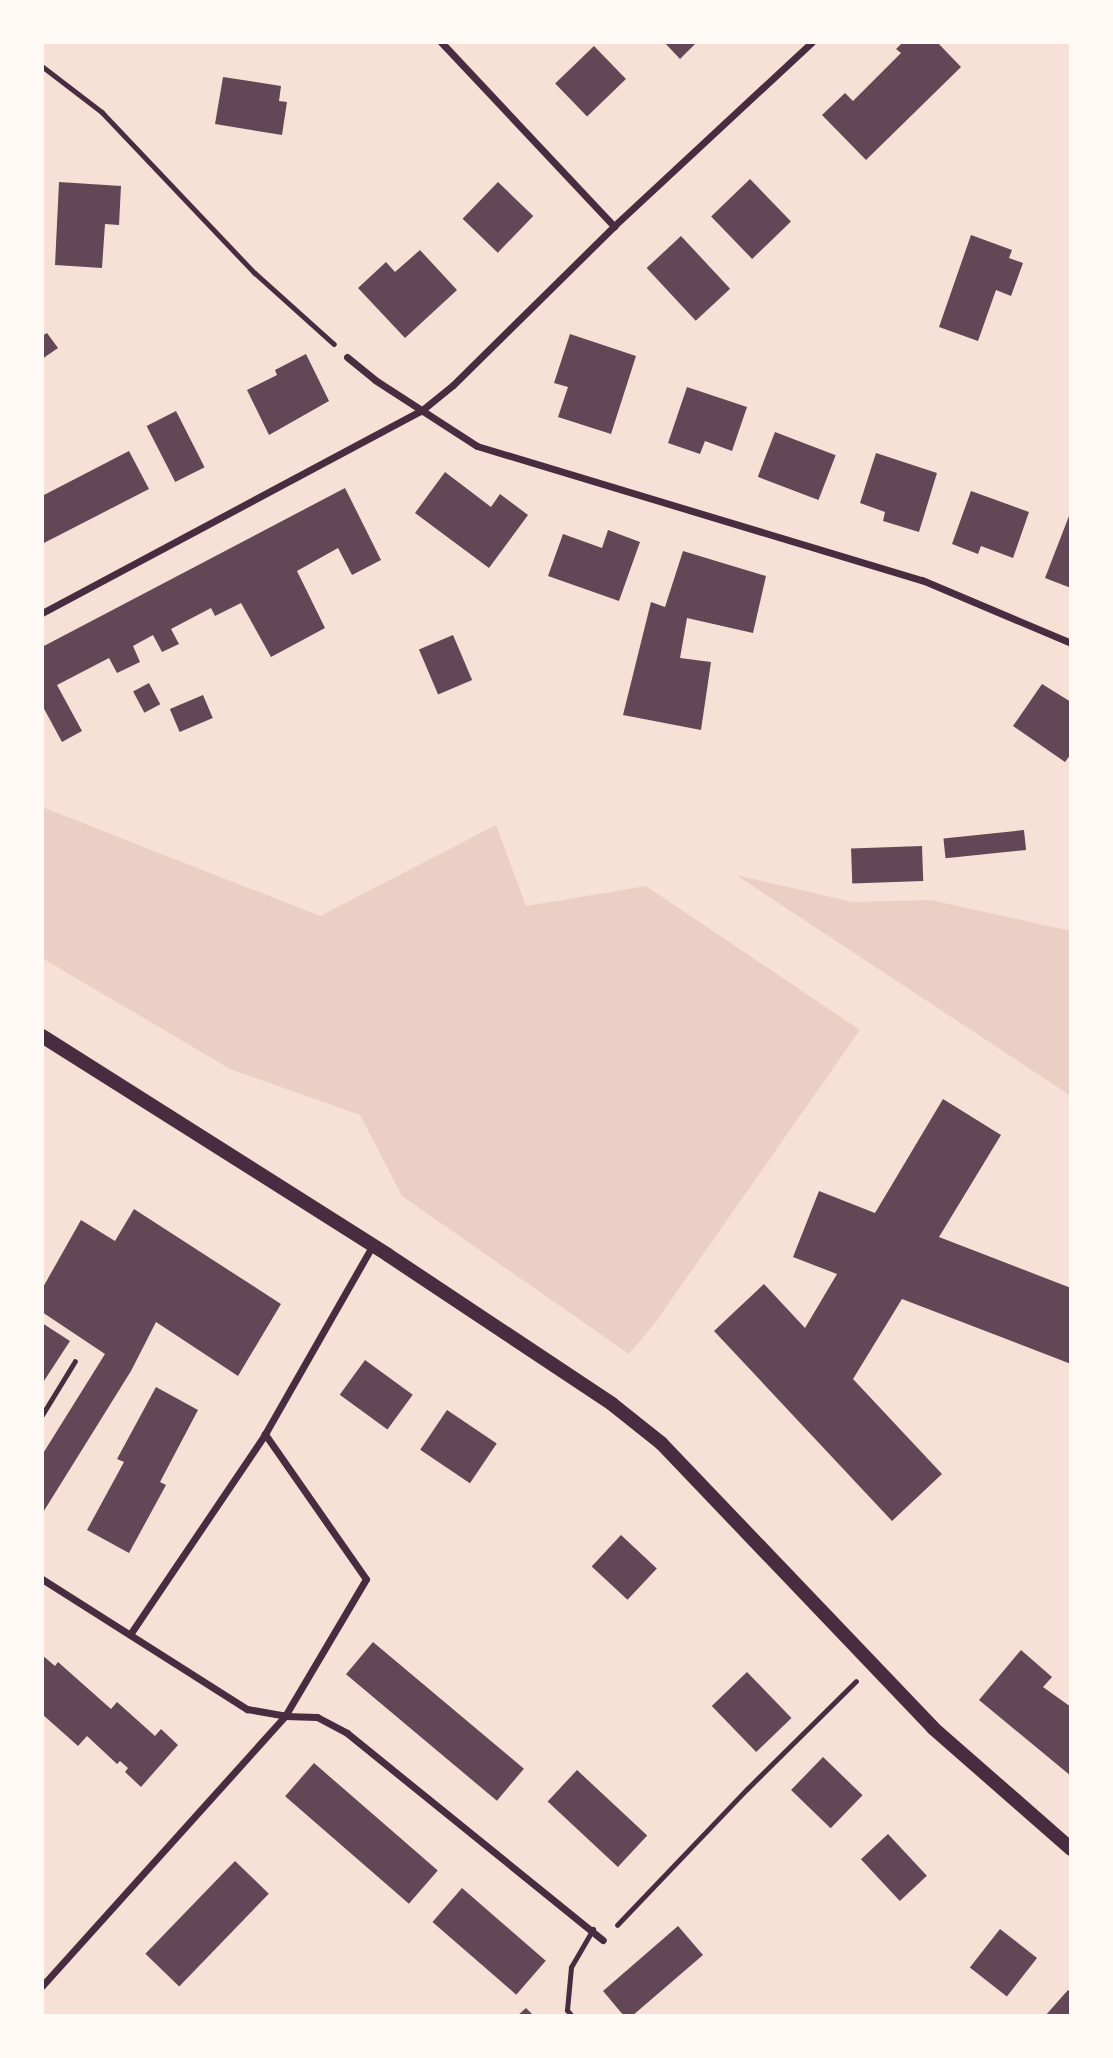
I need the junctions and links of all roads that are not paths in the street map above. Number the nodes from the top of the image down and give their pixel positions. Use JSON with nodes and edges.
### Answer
{"nodes":[{"id":1,"x":441,"y":42,"type":"edge"},
{"id":2,"x":812,"y":42,"type":"edge"},
{"id":3,"x":614,"y":226,"type":"junction"},
{"id":4,"x":347,"y":357,"type":"road end"},
{"id":5,"x":421,"y":411,"type":"junction"},
{"id":6,"x":42,"y":613,"type":"edge"},
{"id":7,"x":1071,"y":643,"type":"edge"},
{"id":8,"x":42,"y":1036,"type":"edge"},
{"id":9,"x":373,"y":1245,"type":"junction"},
{"id":10,"x":75,"y":1361,"type":"dead end"},
{"id":11,"x":42,"y":1415,"type":"edge"},
{"id":12,"x":265,"y":1434,"type":"junction"},
{"id":13,"x":42,"y":1579,"type":"edge"},
{"id":14,"x":131,"y":1633,"type":"junction"},
{"id":15,"x":285,"y":1716,"type":"junction"},
{"id":16,"x":1071,"y":1849,"type":"edge"},
{"id":17,"x":593,"y":1929,"type":"junction"},
{"id":18,"x":603,"y":1940,"type":"road end"},
{"id":19,"x":42,"y":1986,"type":"edge"},
{"id":20,"x":572,"y":2016,"type":"edge"}],
"edges":[{"from":1,"to":3,"type":"street"},
{"from":2,"to":3,"type":"street"},
{"from":3,"to":5,"type":"street"},
{"from":4,"to":5,"type":"street"},
{"from":5,"to":6,"type":"street"},
{"from":5,"to":7,"type":"street"},
{"from":8,"to":9,"type":"main road"},
{"from":9,"to":12,"type":"street"},
{"from":9,"to":16,"type":"main road"},
{"from":10,"to":11,"type":"lane"},
{"from":12,"to":14,"type":"street"},
{"from":12,"to":15,"type":"street"},
{"from":13,"to":14,"type":"street"},
{"from":14,"to":15,"type":"street"},
{"from":15,"to":17,"type":"street"},
{"from":15,"to":19,"type":"street"},
{"from":17,"to":18,"type":"street"},
{"from":17,"to":20,"type":"lane"}]}
